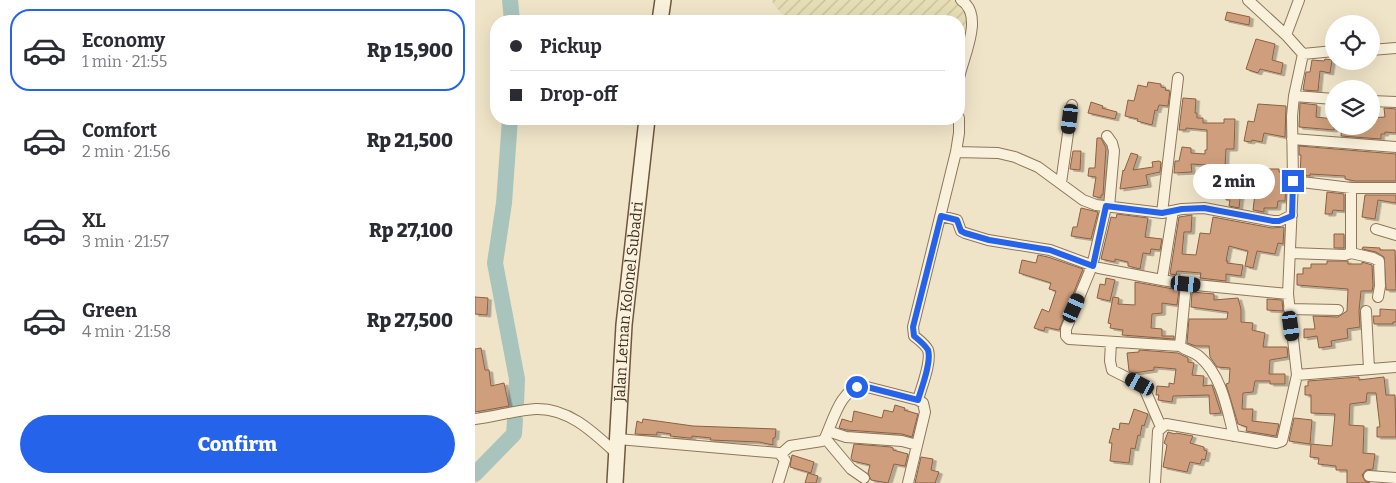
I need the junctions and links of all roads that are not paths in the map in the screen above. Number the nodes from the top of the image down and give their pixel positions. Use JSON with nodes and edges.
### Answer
{"nodes":[{"id":1,"x":663,"y":0,"type":"edge"},
{"id":2,"x":961,"y":0,"type":"edge"},
{"id":3,"x":1248,"y":0,"type":"edge"},
{"id":4,"x":1299,"y":0,"type":"edge"},
{"id":5,"x":661,"y":15,"type":"edge"},
{"id":6,"x":1286,"y":35,"type":"junction"},
{"id":7,"x":1396,"y":48,"type":"edge"},
{"id":8,"x":1380,"y":49,"type":"edge"},
{"id":9,"x":1325,"y":52,"type":"edge"},
{"id":10,"x":965,"y":54,"type":"edge"},
{"id":11,"x":1303,"y":54,"type":"junction"},
{"id":12,"x":1178,"y":78,"type":"dead end"},
{"id":13,"x":1294,"y":96,"type":"junction"},
{"id":14,"x":1325,"y":98,"type":"edge"},
{"id":15,"x":1380,"y":101,"type":"edge"},
{"id":16,"x":1396,"y":102,"type":"edge"},
{"id":17,"x":1072,"y":105,"type":"dead end"},
{"id":18,"x":646,"y":125,"type":"edge"},
{"id":19,"x":959,"y":125,"type":"edge"},
{"id":20,"x":1107,"y":136,"type":"dead end"},
{"id":21,"x":1292,"y":139,"type":"junction"},
{"id":22,"x":1396,"y":147,"type":"edge"},
{"id":23,"x":957,"y":152,"type":"junction"},
{"id":24,"x":1293,"y":181,"type":"junction"},
{"id":25,"x":1061,"y":183,"type":"junction"},
{"id":26,"x":1351,"y":188,"type":"junction"},
{"id":27,"x":1396,"y":188,"type":"edge"},
{"id":28,"x":1107,"y":207,"type":"junction"},
{"id":29,"x":1167,"y":212,"type":"junction"},
{"id":30,"x":941,"y":216,"type":"junction"},
{"id":31,"x":1292,"y":216,"type":"junction"},
{"id":32,"x":1376,"y":229,"type":"dead end"},
{"id":33,"x":1396,"y":235,"type":"edge"},
{"id":34,"x":1291,"y":253,"type":"junction"},
{"id":35,"x":1351,"y":253,"type":"junction"},
{"id":36,"x":1093,"y":266,"type":"junction"},
{"id":37,"x":1162,"y":280,"type":"junction"},
{"id":38,"x":1186,"y":284,"type":"junction"},
{"id":39,"x":1288,"y":294,"type":"junction"},
{"id":40,"x":1378,"y":297,"type":"dead end"},
{"id":41,"x":1289,"y":309,"type":"junction"},
{"id":42,"x":1337,"y":310,"type":"dead end"},
{"id":43,"x":1366,"y":311,"type":"dead end"},
{"id":44,"x":1111,"y":342,"type":"junction"},
{"id":45,"x":1180,"y":346,"type":"junction"},
{"id":46,"x":1396,"y":367,"type":"edge"},
{"id":47,"x":1369,"y":369,"type":"junction"},
{"id":48,"x":1297,"y":375,"type":"junction"},
{"id":49,"x":918,"y":400,"type":"junction"},
{"id":50,"x":475,"y":419,"type":"edge"},
{"id":51,"x":1161,"y":426,"type":"junction"},
{"id":52,"x":827,"y":434,"type":"junction"},
{"id":53,"x":1234,"y":436,"type":"junction"},
{"id":54,"x":617,"y":446,"type":"junction"},
{"id":55,"x":917,"y":446,"type":"junction"},
{"id":56,"x":781,"y":454,"type":"junction"},
{"id":57,"x":1369,"y":476,"type":"dead end"},
{"id":58,"x":865,"y":478,"type":"dead end"},
{"id":59,"x":1396,"y":478,"type":"edge"},
{"id":60,"x":615,"y":483,"type":"edge"},
{"id":61,"x":777,"y":483,"type":"edge"},
{"id":62,"x":908,"y":483,"type":"edge"},
{"id":63,"x":1155,"y":483,"type":"edge"}],
"edges":[{"from":1,"to":5,"type":"main road"},
{"from":2,"to":10,"type":"street"},
{"from":3,"to":6,"type":"street"},
{"from":4,"to":6,"type":"street"},
{"from":6,"to":11,"type":"street"},
{"from":7,"to":8,"type":"street"},
{"from":9,"to":11,"type":"street"},
{"from":11,"to":13,"type":"street"},
{"from":12,"to":29,"type":"street"},
{"from":13,"to":14,"type":"street"},
{"from":13,"to":21,"type":"street"},
{"from":15,"to":16,"type":"street"},
{"from":17,"to":25,"type":"street"},
{"from":18,"to":54,"type":"main road","name":"Jalan Letnan Kolonel Subadri"},
{"from":19,"to":23,"type":"street"},
{"from":20,"to":28,"type":"street"},
{"from":21,"to":22,"type":"street"},
{"from":21,"to":24,"type":"street"},
{"from":23,"to":25,"type":"street"},
{"from":23,"to":30,"type":"street"},
{"from":24,"to":26,"type":"street"},
{"from":24,"to":31,"type":"street"},
{"from":25,"to":28,"type":"street"},
{"from":26,"to":27,"type":"street"},
{"from":26,"to":35,"type":"street"},
{"from":28,"to":29,"type":"street"},
{"from":28,"to":36,"type":"street"},
{"from":29,"to":31,"type":"street"},
{"from":29,"to":37,"type":"street"},
{"from":30,"to":36,"type":"street"},
{"from":30,"to":49,"type":"street"},
{"from":31,"to":34,"type":"street"},
{"from":32,"to":33,"type":"street"},
{"from":34,"to":35,"type":"street"},
{"from":34,"to":39,"type":"street"},
{"from":35,"to":40,"type":"street"},
{"from":36,"to":37,"type":"street"},
{"from":36,"to":44,"type":"street"},
{"from":37,"to":38,"type":"street"},
{"from":38,"to":39,"type":"street"},
{"from":38,"to":45,"type":"street"},
{"from":39,"to":41,"type":"street"},
{"from":41,"to":42,"type":"street"},
{"from":41,"to":48,"type":"street"},
{"from":43,"to":47,"type":"street"},
{"from":44,"to":45,"type":"street"},
{"from":44,"to":51,"type":"street"},
{"from":45,"to":53,"type":"street"},
{"from":46,"to":47,"type":"street"},
{"from":47,"to":48,"type":"street"},
{"from":48,"to":53,"type":"street"},
{"from":49,"to":52,"type":"street"},
{"from":49,"to":55,"type":"street"},
{"from":50,"to":54,"type":"street"},
{"from":51,"to":53,"type":"street"},
{"from":51,"to":63,"type":"street"},
{"from":52,"to":55,"type":"street"},
{"from":52,"to":56,"type":"street"},
{"from":52,"to":58,"type":"street"},
{"from":54,"to":56,"type":"street"},
{"from":54,"to":60,"type":"main road","name":"Jalan Letnan Kolonel Subadri"},
{"from":55,"to":62,"type":"street"},
{"from":56,"to":61,"type":"street"},
{"from":57,"to":59,"type":"street"}]}
